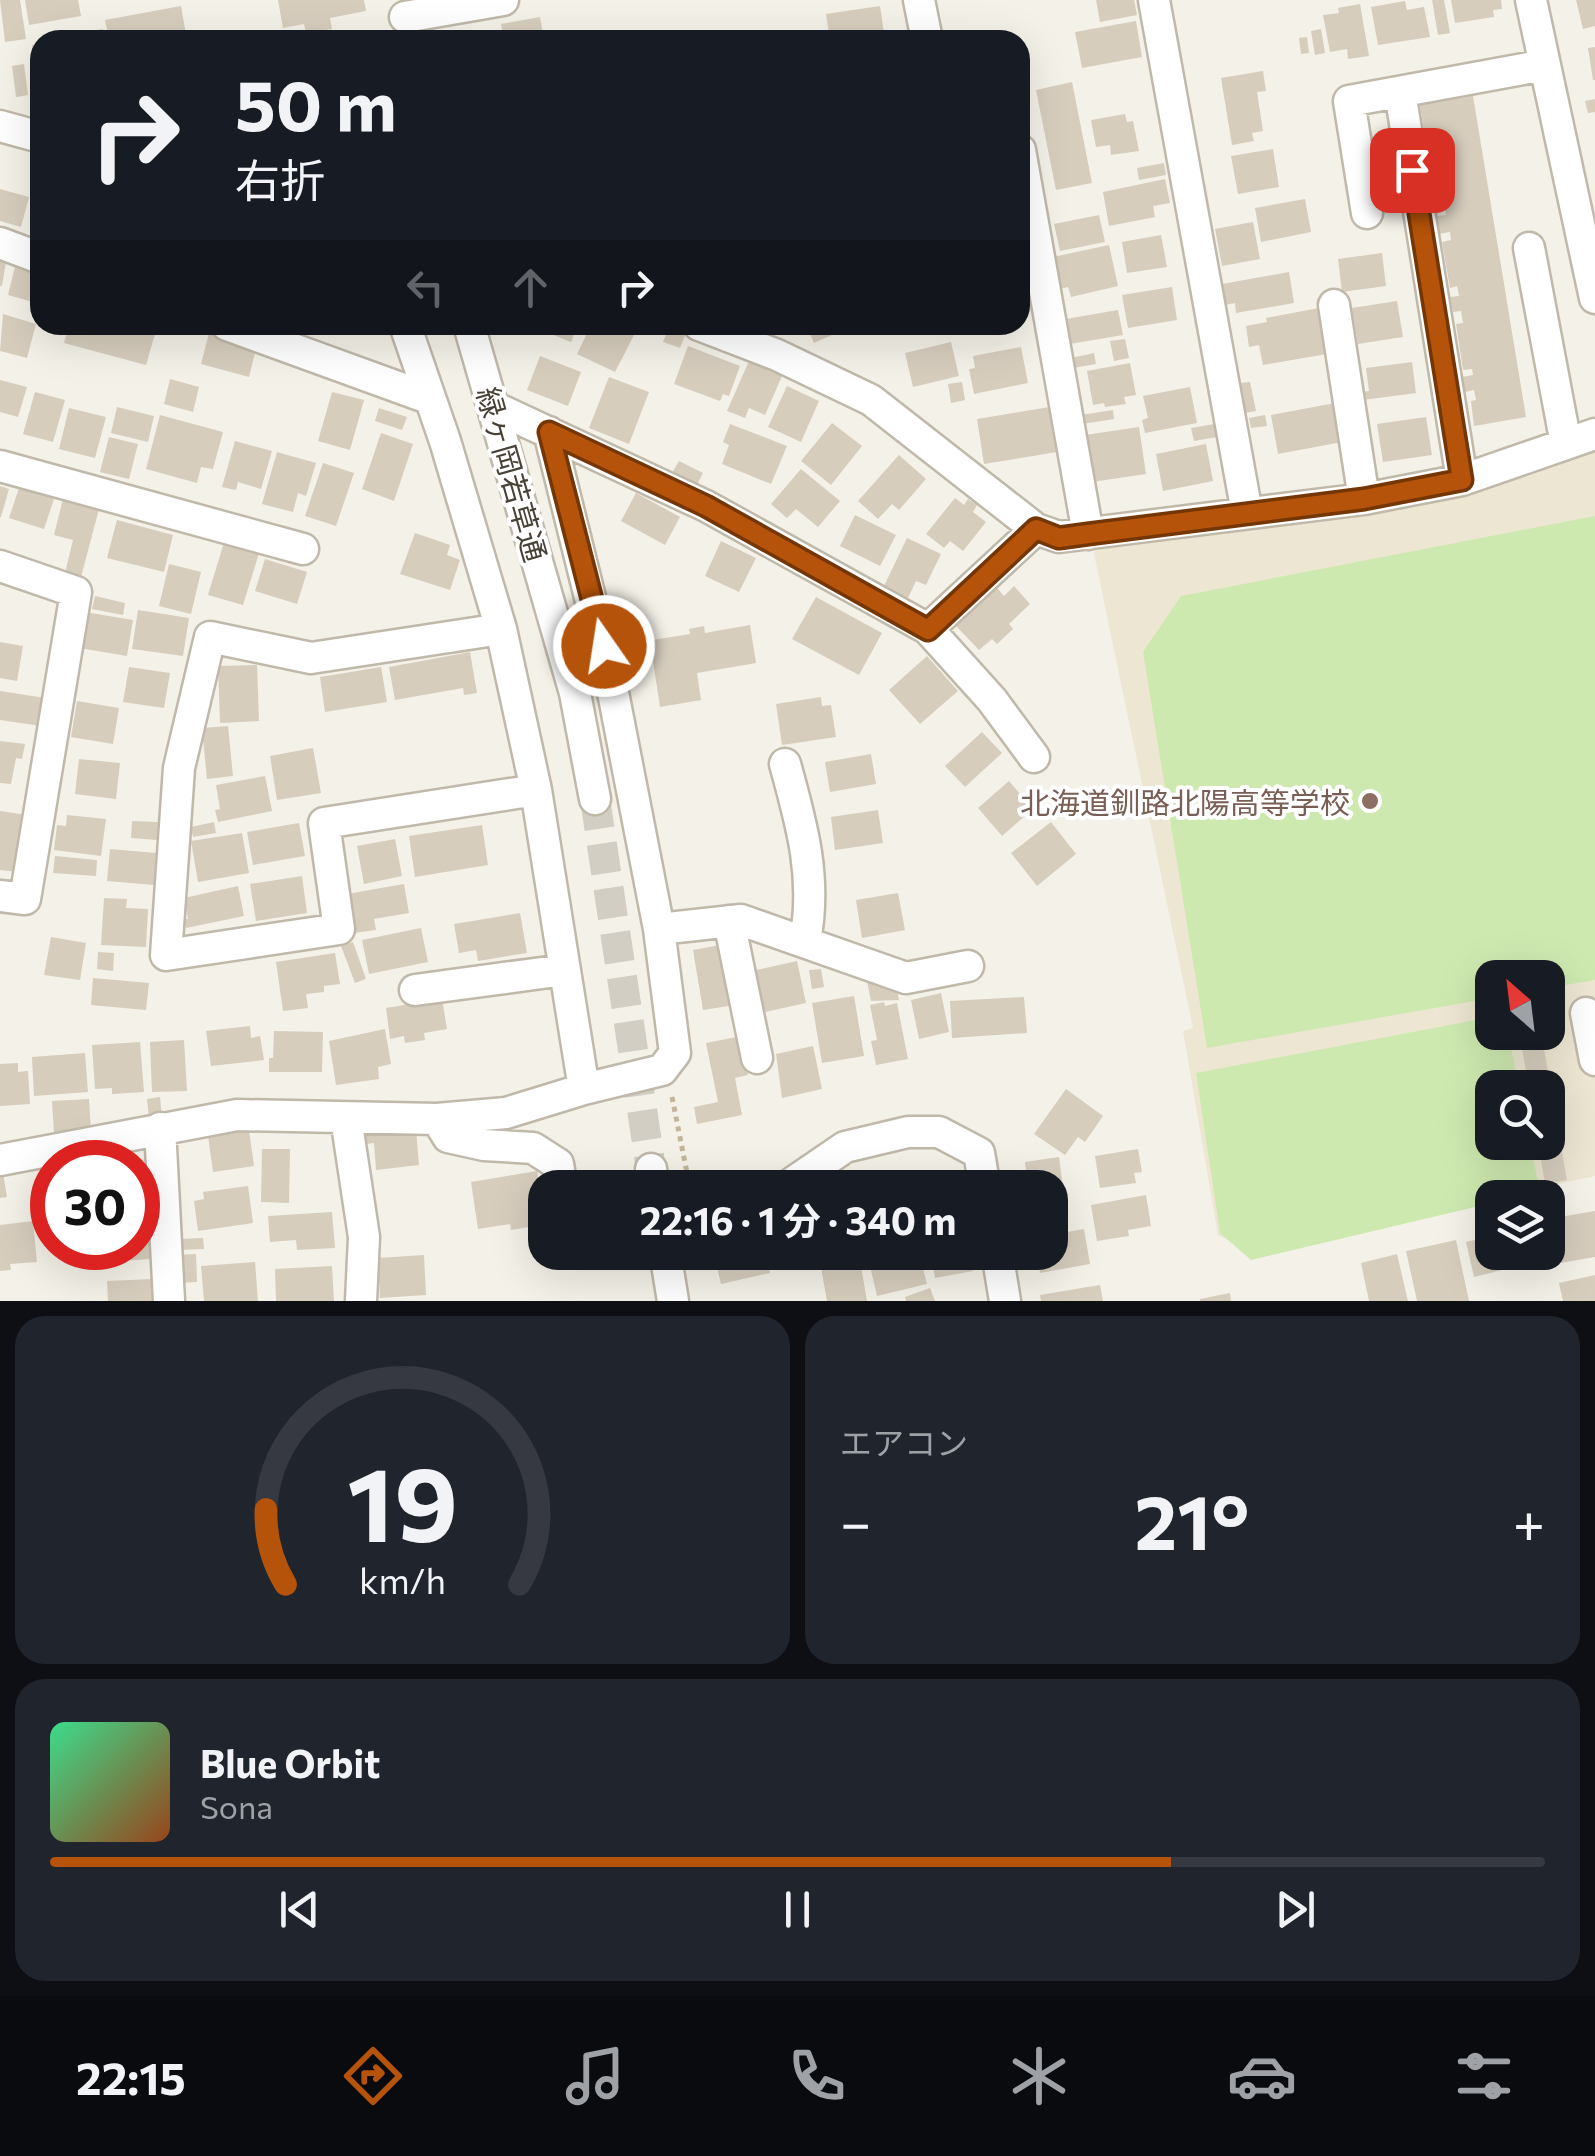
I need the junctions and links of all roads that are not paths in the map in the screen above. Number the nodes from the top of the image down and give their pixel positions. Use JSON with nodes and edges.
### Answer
{"nodes":[{"id":1,"x":502,"y":0,"type":"edge"},
{"id":2,"x":920,"y":0,"type":"edge"},
{"id":3,"x":1154,"y":0,"type":"edge"},
{"id":4,"x":1530,"y":0,"type":"edge"},
{"id":5,"x":405,"y":19,"type":"edge"},
{"id":6,"x":925,"y":30,"type":"edge"},
{"id":7,"x":1545,"y":66,"type":"junction"},
{"id":8,"x":1400,"y":92,"type":"junction"},
{"id":9,"x":0,"y":126,"type":"edge"},
{"id":10,"x":30,"y":134,"type":"edge"},
{"id":11,"x":1030,"y":206,"type":"edge"},
{"id":12,"x":1367,"y":213,"type":"dead end"},
{"id":13,"x":0,"y":243,"type":"edge"},
{"id":14,"x":1530,"y":248,"type":"dead end"},
{"id":15,"x":30,"y":254,"type":"edge"},
{"id":16,"x":1595,"y":298,"type":"edge"},
{"id":17,"x":1334,"y":304,"type":"dead end"},
{"id":18,"x":255,"y":335,"type":"edge"},
{"id":19,"x":409,"y":335,"type":"edge"},
{"id":20,"x":472,"y":335,"type":"edge"},
{"id":21,"x":725,"y":335,"type":"edge"},
{"id":22,"x":428,"y":398,"type":"junction"},
{"id":23,"x":494,"y":406,"type":"junction"},
{"id":24,"x":549,"y":432,"type":"junction"},
{"id":25,"x":1595,"y":434,"type":"edge"},
{"id":26,"x":1566,"y":444,"type":"junction"},
{"id":27,"x":0,"y":466,"type":"edge"},
{"id":28,"x":1462,"y":480,"type":"junction"},
{"id":29,"x":1364,"y":499,"type":"junction"},
{"id":30,"x":1247,"y":513,"type":"junction"},
{"id":31,"x":1036,"y":529,"type":"junction"},
{"id":32,"x":1088,"y":534,"type":"junction"},
{"id":33,"x":304,"y":548,"type":"dead end"},
{"id":34,"x":0,"y":566,"type":"edge"},
{"id":35,"x":501,"y":630,"type":"junction"},
{"id":36,"x":928,"y":630,"type":"junction"},
{"id":37,"x":1034,"y":757,"type":"dead end"},
{"id":38,"x":785,"y":764,"type":"dead end"},
{"id":39,"x":536,"y":790,"type":"junction"},
{"id":40,"x":595,"y":799,"type":"tunnel mouth"},
{"id":41,"x":0,"y":896,"type":"edge"},
{"id":42,"x":728,"y":922,"type":"junction"},
{"id":43,"x":659,"y":929,"type":"junction"},
{"id":44,"x":805,"y":941,"type":"junction"},
{"id":45,"x":968,"y":966,"type":"dead end"},
{"id":46,"x":564,"y":970,"type":"junction"},
{"id":47,"x":415,"y":990,"type":"dead end"},
{"id":48,"x":1586,"y":1012,"type":"dead end"},
{"id":49,"x":758,"y":1058,"type":"dead end"},
{"id":50,"x":1595,"y":1060,"type":"edge"},
{"id":51,"x":584,"y":1089,"type":"junction"},
{"id":52,"x":346,"y":1118,"type":"junction"},
{"id":53,"x":437,"y":1119,"type":"junction"},
{"id":54,"x":160,"y":1128,"type":"junction"},
{"id":55,"x":0,"y":1160,"type":"edge"},
{"id":56,"x":559,"y":1170,"type":"edge"},
{"id":57,"x":812,"y":1170,"type":"edge"},
{"id":58,"x":982,"y":1170,"type":"edge"},
{"id":59,"x":668,"y":1270,"type":"edge"},
{"id":60,"x":1000,"y":1270,"type":"edge"},
{"id":61,"x":169,"y":1301,"type":"edge"},
{"id":62,"x":361,"y":1301,"type":"edge"},
{"id":63,"x":674,"y":1301,"type":"edge"},
{"id":64,"x":1006,"y":1301,"type":"edge"}],
"edges":[{"from":1,"to":5,"type":"street"},
{"from":2,"to":6,"type":"street"},
{"from":3,"to":30,"type":"street"},
{"from":4,"to":7,"type":"street"},
{"from":7,"to":8,"type":"street"},
{"from":7,"to":16,"type":"street"},
{"from":8,"to":12,"type":"street"},
{"from":8,"to":28,"type":"street"},
{"from":9,"to":10,"type":"street"},
{"from":11,"to":32,"type":"street"},
{"from":13,"to":15,"type":"street"},
{"from":14,"to":26,"type":"street"},
{"from":17,"to":29,"type":"street"},
{"from":18,"to":22,"type":"street"},
{"from":19,"to":22,"type":"street"},
{"from":20,"to":23,"type":"street","name":"緑ヶ岡若草通"},
{"from":21,"to":31,"type":"street"},
{"from":22,"to":35,"type":"street"},
{"from":23,"to":24,"type":"street"},
{"from":23,"to":40,"type":"street","name":"緑ヶ岡若草通"},
{"from":24,"to":36,"type":"street"},
{"from":24,"to":43,"type":"street"},
{"from":25,"to":26,"type":"street"},
{"from":26,"to":28,"type":"street"},
{"from":27,"to":33,"type":"street"},
{"from":28,"to":29,"type":"street"},
{"from":29,"to":30,"type":"street"},
{"from":30,"to":32,"type":"street"},
{"from":31,"to":32,"type":"street"},
{"from":31,"to":36,"type":"street"},
{"from":34,"to":41,"type":"street"},
{"from":35,"to":39,"type":"street"},
{"from":35,"to":39,"type":"street"},
{"from":36,"to":37,"type":"street"},
{"from":38,"to":44,"type":"street"},
{"from":39,"to":46,"type":"street"},
{"from":42,"to":43,"type":"street"},
{"from":42,"to":44,"type":"street"},
{"from":42,"to":49,"type":"street"},
{"from":43,"to":51,"type":"street"},
{"from":44,"to":45,"type":"street"},
{"from":46,"to":47,"type":"street"},
{"from":46,"to":51,"type":"street"},
{"from":48,"to":50,"type":"street"},
{"from":51,"to":53,"type":"street"},
{"from":52,"to":53,"type":"street"},
{"from":52,"to":54,"type":"street"},
{"from":52,"to":62,"type":"street"},
{"from":53,"to":56,"type":"street"},
{"from":54,"to":55,"type":"street"},
{"from":54,"to":61,"type":"street"},
{"from":57,"to":58,"type":"street"},
{"from":59,"to":63,"type":"street"},
{"from":60,"to":64,"type":"street"}]}
